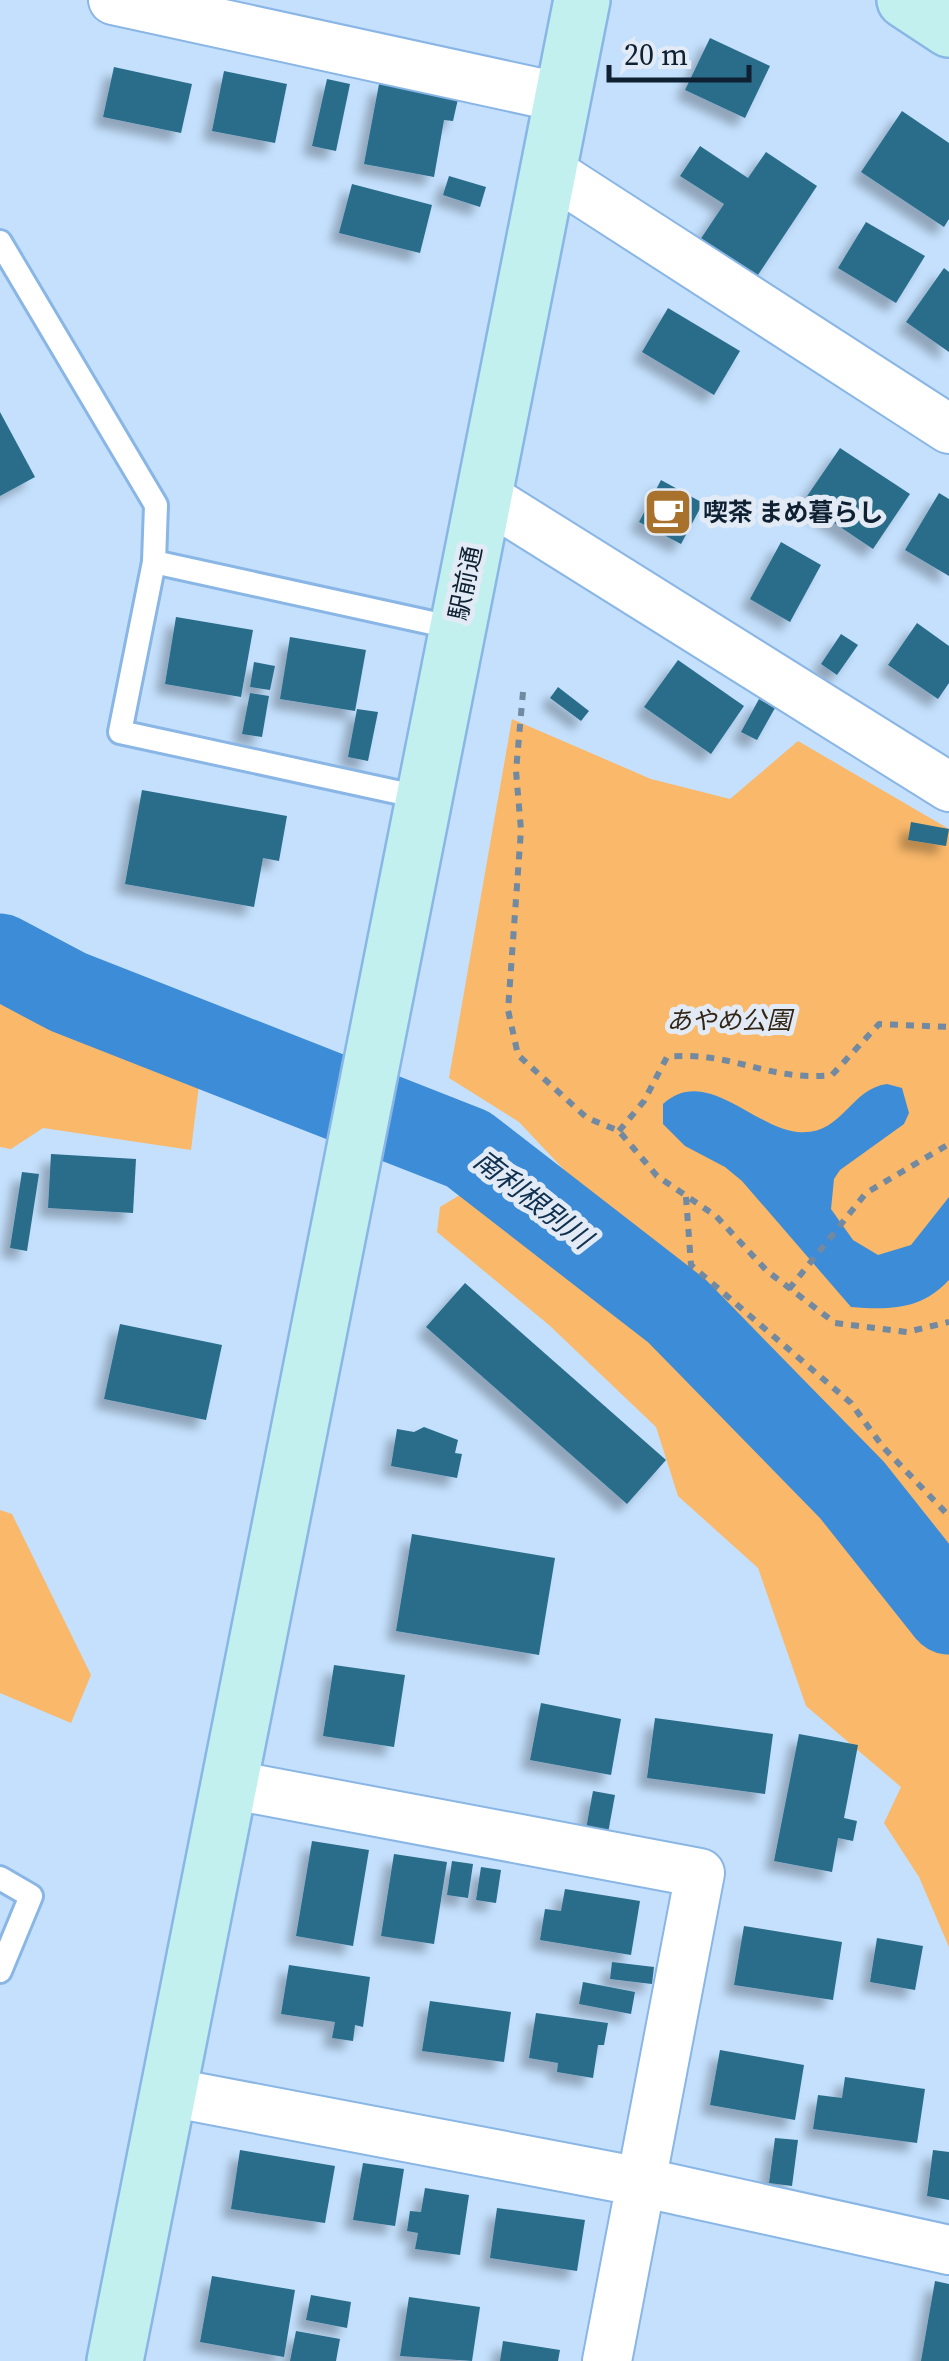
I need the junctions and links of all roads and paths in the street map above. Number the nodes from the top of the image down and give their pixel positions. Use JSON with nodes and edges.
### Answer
{"nodes":[{"id":1,"x":113,"y":0,"type":"edge"},
{"id":2,"x":582,"y":0,"type":"edge"},
{"id":3,"x":905,"y":0,"type":"edge"},
{"id":4,"x":949,"y":29,"type":"edge"},
{"id":5,"x":563,"y":98,"type":"junction"},
{"id":6,"x":548,"y":170,"type":"junction"},
{"id":7,"x":0,"y":242,"type":"edge"},
{"id":8,"x":949,"y":429,"type":"edge"},
{"id":9,"x":484,"y":496,"type":"junction"},
{"id":10,"x":154,"y":562,"type":"junction"},
{"id":11,"x":455,"y":628,"type":"junction"},
{"id":12,"x":523,"y":692,"type":"dead end"},
{"id":13,"x":949,"y":787,"type":"edge"},
{"id":14,"x":424,"y":798,"type":"junction"},
{"id":15,"x":949,"y":1028,"type":"edge"},
{"id":16,"x":618,"y":1131,"type":"junction"},
{"id":17,"x":949,"y":1144,"type":"edge"},
{"id":18,"x":686,"y":1196,"type":"junction"},
{"id":19,"x":788,"y":1289,"type":"junction"},
{"id":20,"x":949,"y":1322,"type":"edge"},
{"id":21,"x":949,"y":1516,"type":"edge"},
{"id":22,"x":228,"y":1784,"type":"junction"},
{"id":23,"x":0,"y":1878,"type":"edge"},
{"id":24,"x":0,"y":1972,"type":"edge"},
{"id":25,"x":169,"y":2092,"type":"junction"},
{"id":26,"x":641,"y":2182,"type":"junction"},
{"id":27,"x":949,"y":2250,"type":"edge"},
{"id":28,"x":115,"y":2361,"type":"edge"},
{"id":29,"x":607,"y":2361,"type":"edge"}],
"edges":[{"from":1,"to":5,"type":"street"},
{"from":2,"to":5,"type":"street","name":"駅前通"},
{"from":3,"to":4,"type":"street"},
{"from":5,"to":6,"type":"street","name":"駅前通"},
{"from":6,"to":8,"type":"street"},
{"from":6,"to":9,"type":"street","name":"駅前通"},
{"from":7,"to":10,"type":"lane"},
{"from":9,"to":11,"type":"street","name":"駅前通"},
{"from":9,"to":13,"type":"street"},
{"from":10,"to":11,"type":"lane"},
{"from":10,"to":14,"type":"lane"},
{"from":11,"to":14,"type":"street","name":"駅前通"},
{"from":12,"to":16,"type":"path"},
{"from":14,"to":22,"type":"street","name":"駅前通"},
{"from":15,"to":16,"type":"path"},
{"from":16,"to":18,"type":"path"},
{"from":17,"to":19,"type":"path"},
{"from":18,"to":19,"type":"path"},
{"from":18,"to":21,"type":"path"},
{"from":19,"to":20,"type":"path"},
{"from":22,"to":25,"type":"street","name":"駅前通"},
{"from":22,"to":26,"type":"street"},
{"from":23,"to":24,"type":"lane"},
{"from":25,"to":26,"type":"street"},
{"from":25,"to":28,"type":"street","name":"駅前通"},
{"from":26,"to":27,"type":"street"},
{"from":26,"to":29,"type":"street"}]}
